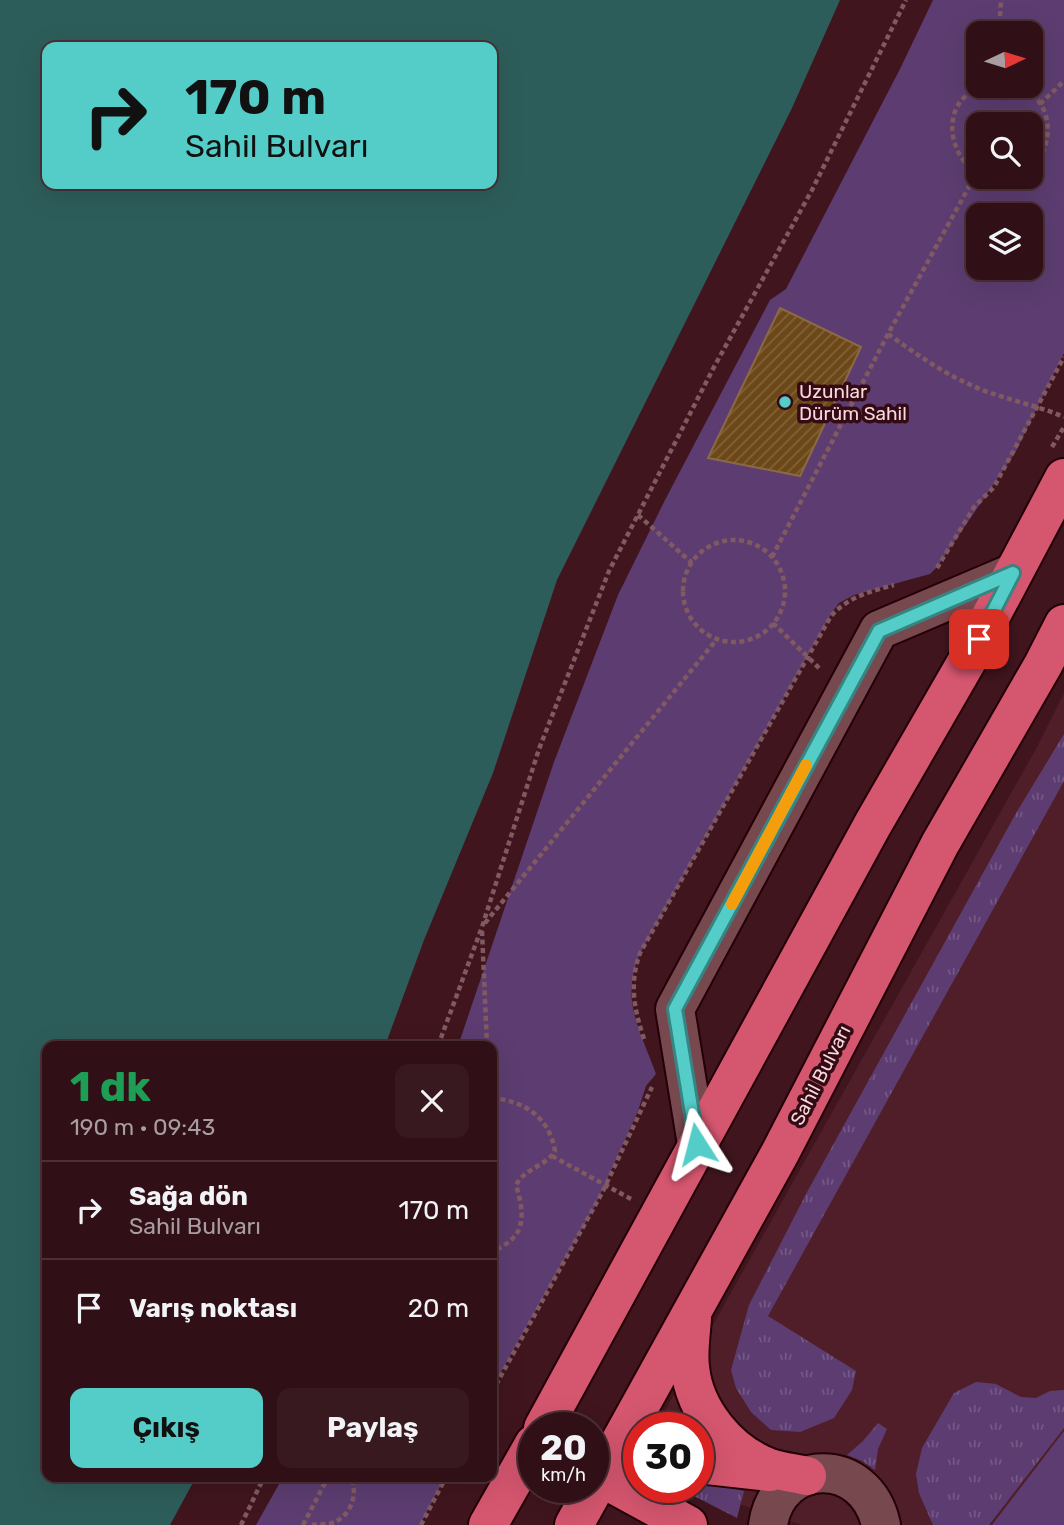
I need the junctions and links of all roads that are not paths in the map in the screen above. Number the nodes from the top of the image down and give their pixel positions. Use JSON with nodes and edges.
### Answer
{"nodes":[{"id":1,"x":1064,"y":478,"type":"edge"},
{"id":2,"x":1013,"y":573,"type":"junction"},
{"id":3,"x":1064,"y":624,"type":"edge"},
{"id":4,"x":1054,"y":658,"type":"edge"},
{"id":5,"x":697,"y":1144,"type":"junction"},
{"id":6,"x":693,"y":1311,"type":"junction"},
{"id":7,"x":552,"y":1412,"type":"edge"},
{"id":8,"x":609,"y":1459,"type":"edge"},
{"id":9,"x":714,"y":1466,"type":"edge"},
{"id":10,"x":518,"y":1472,"type":"edge"},
{"id":11,"x":807,"y":1476,"type":"junction"},
{"id":12,"x":586,"y":1503,"type":"edge"},
{"id":13,"x":886,"y":1520,"type":"edge"},
{"id":14,"x":488,"y":1525,"type":"edge"},
{"id":15,"x":574,"y":1525,"type":"edge"},
{"id":16,"x":688,"y":1525,"type":"edge"},
{"id":17,"x":768,"y":1525,"type":"edge"}],
"edges":[{"from":1,"to":2,"type":"highway"},
{"from":2,"to":5,"type":"highway"},
{"from":2,"to":5,"type":"street"},
{"from":3,"to":4,"type":"highway","name":"Sahil Bulvarı"},
{"from":4,"to":6,"type":"highway","name":"Sahil Bulvarı"},
{"from":5,"to":7,"type":"highway"},
{"from":6,"to":8,"type":"highway","name":"Sahil Bulvarı"},
{"from":6,"to":11,"type":"highway"},
{"from":8,"to":16,"type":"highway"},
{"from":9,"to":11,"type":"highway"},
{"from":10,"to":14,"type":"highway"},
{"from":11,"to":13,"type":"street"},
{"from":11,"to":17,"type":"street"},
{"from":12,"to":15,"type":"highway","name":"Sahil Bulvarı"}]}
